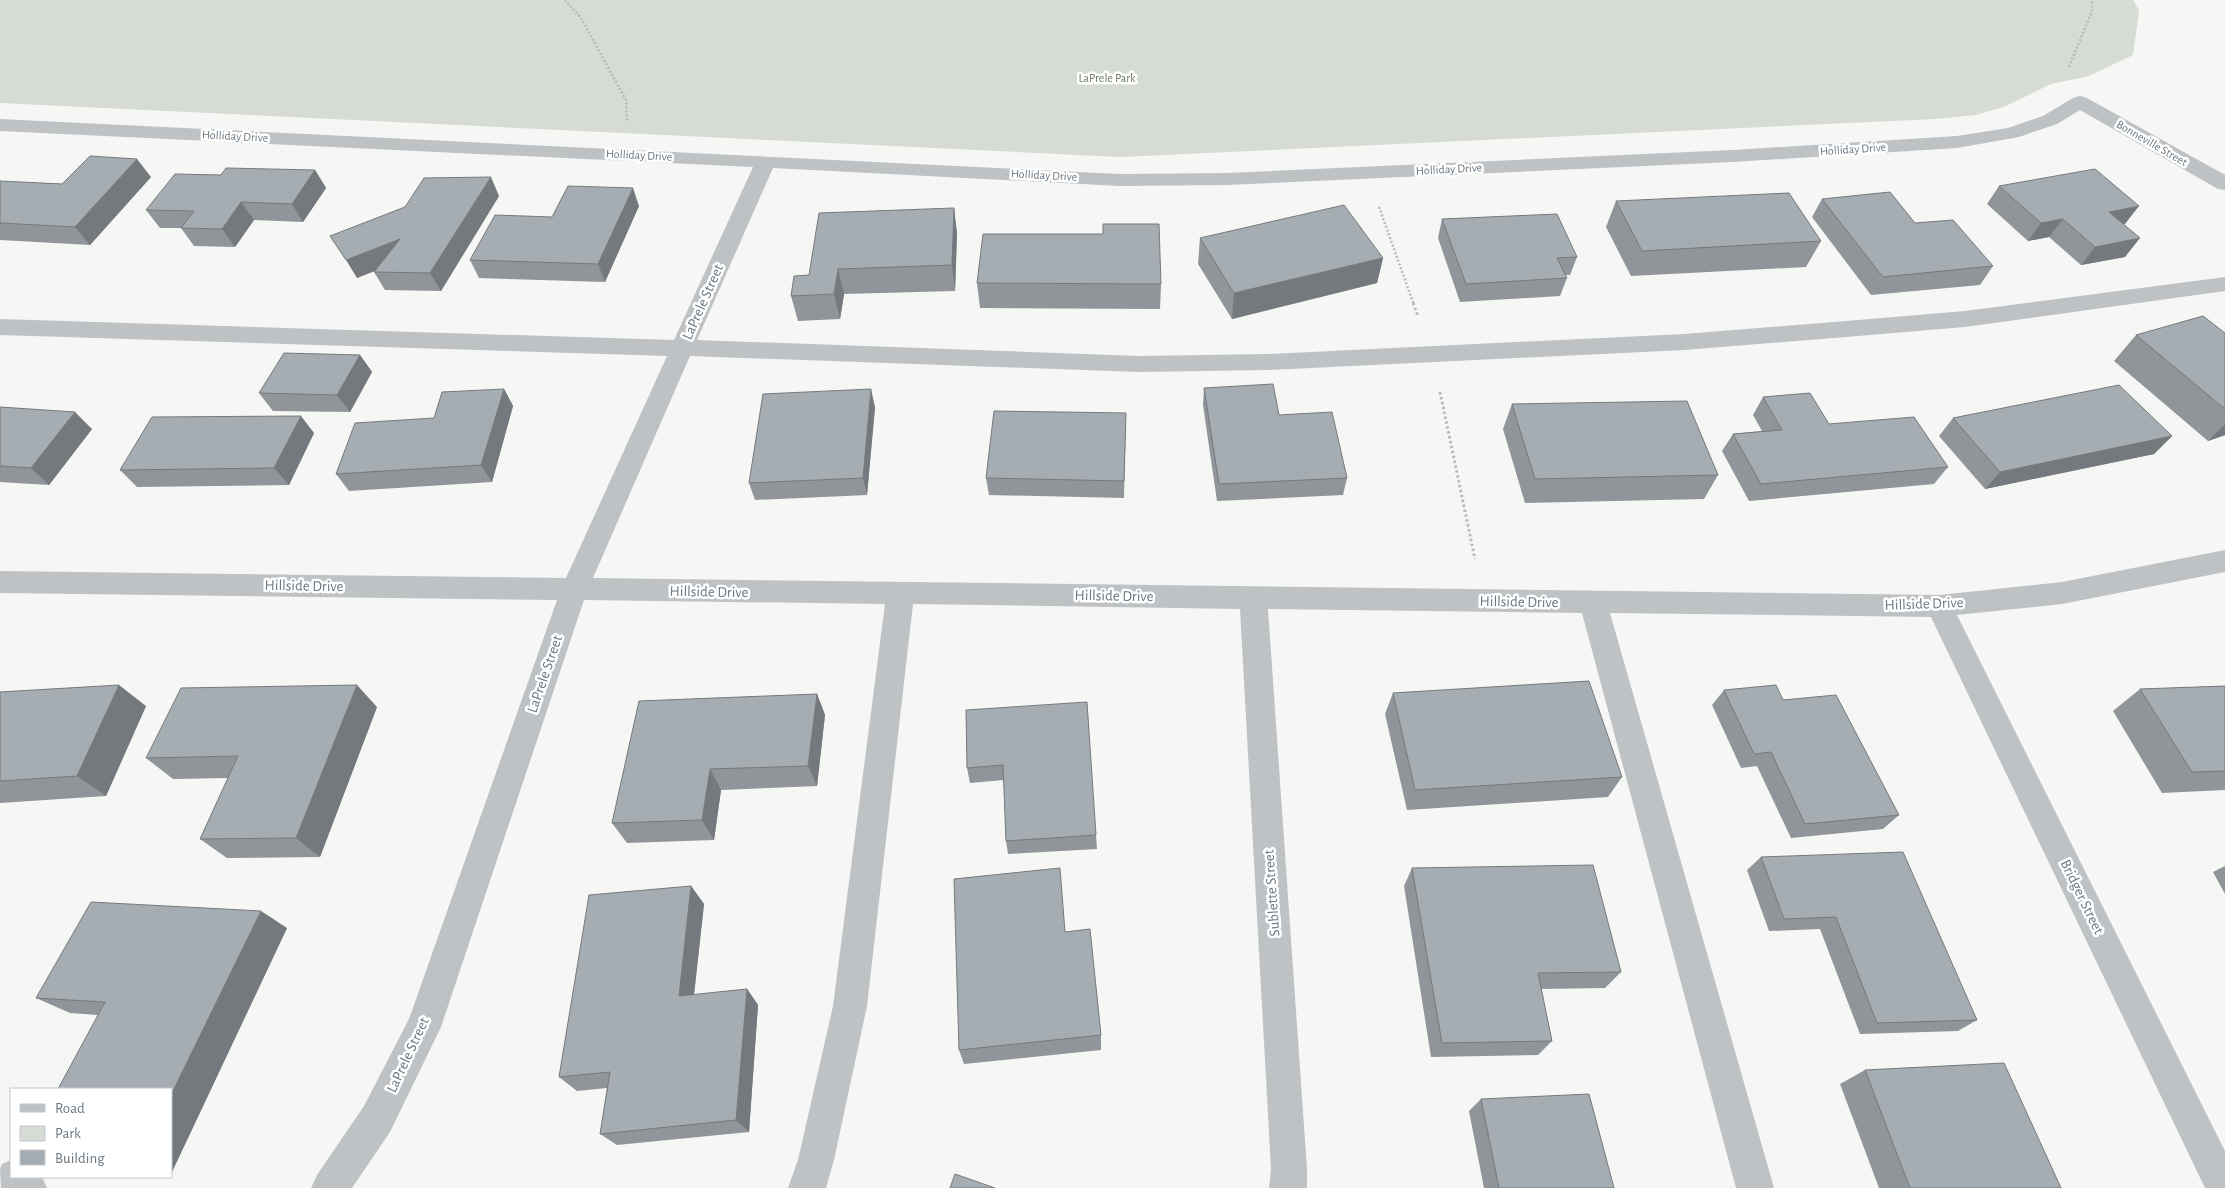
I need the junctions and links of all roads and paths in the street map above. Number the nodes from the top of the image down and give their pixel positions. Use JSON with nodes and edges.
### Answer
{"nodes":[{"id":1,"x":565,"y":0,"type":"edge"},
{"id":2,"x":2092,"y":0,"type":"edge"},
{"id":3,"x":2080,"y":102,"type":"junction"},
{"id":4,"x":0,"y":125,"type":"edge"},
{"id":5,"x":610,"y":153,"type":"junction"},
{"id":6,"x":766,"y":161,"type":"junction"},
{"id":7,"x":2225,"y":184,"type":"edge"},
{"id":8,"x":2225,"y":284,"type":"edge"},
{"id":9,"x":0,"y":327,"type":"edge"},
{"id":10,"x":683,"y":348,"type":"junction"},
{"id":11,"x":2225,"y":561,"type":"edge"},
{"id":12,"x":0,"y":582,"type":"edge"},
{"id":13,"x":574,"y":590,"type":"junction"},
{"id":14,"x":900,"y":594,"type":"junction"},
{"id":15,"x":1253,"y":598,"type":"junction"},
{"id":16,"x":1593,"y":603,"type":"junction"},
{"id":17,"x":1939,"y":606,"type":"junction"},
{"id":18,"x":0,"y":1163,"type":"edge"},
{"id":19,"x":10,"y":1172,"type":"edge"},
{"id":20,"x":16,"y":1178,"type":"edge"},
{"id":21,"x":28,"y":1188,"type":"edge"},
{"id":22,"x":330,"y":1188,"type":"edge"},
{"id":23,"x":807,"y":1188,"type":"edge"},
{"id":24,"x":1288,"y":1188,"type":"edge"},
{"id":25,"x":1755,"y":1188,"type":"edge"},
{"id":26,"x":2224,"y":1188,"type":"edge"}],
"edges":[{"from":1,"to":5,"type":"path"},
{"from":2,"to":3,"type":"path"},
{"from":3,"to":6,"type":"street","name":"Holliday Drive"},
{"from":3,"to":7,"type":"street","name":"Bonneville Street"},
{"from":4,"to":5,"type":"street","name":"Holliday Drive"},
{"from":5,"to":6,"type":"street","name":"Holliday Drive"},
{"from":6,"to":10,"type":"street","name":"LaPrele Street"},
{"from":8,"to":10,"type":"street"},
{"from":9,"to":10,"type":"street"},
{"from":10,"to":13,"type":"street","name":"LaPrele Street"},
{"from":11,"to":17,"type":"street","name":"Hillside Drive"},
{"from":12,"to":13,"type":"street","name":"Hillside Drive"},
{"from":13,"to":14,"type":"street","name":"Hillside Drive"},
{"from":13,"to":22,"type":"street","name":"LaPrele Street"},
{"from":14,"to":15,"type":"street","name":"Hillside Drive"},
{"from":14,"to":23,"type":"street"},
{"from":15,"to":16,"type":"street","name":"Hillside Drive"},
{"from":15,"to":24,"type":"street","name":"Sublette Street"},
{"from":16,"to":17,"type":"street","name":"Hillside Drive"},
{"from":16,"to":25,"type":"street"},
{"from":17,"to":26,"type":"street","name":"Bridger Street"},
{"from":18,"to":19,"type":"street"},
{"from":20,"to":21,"type":"street"}]}
